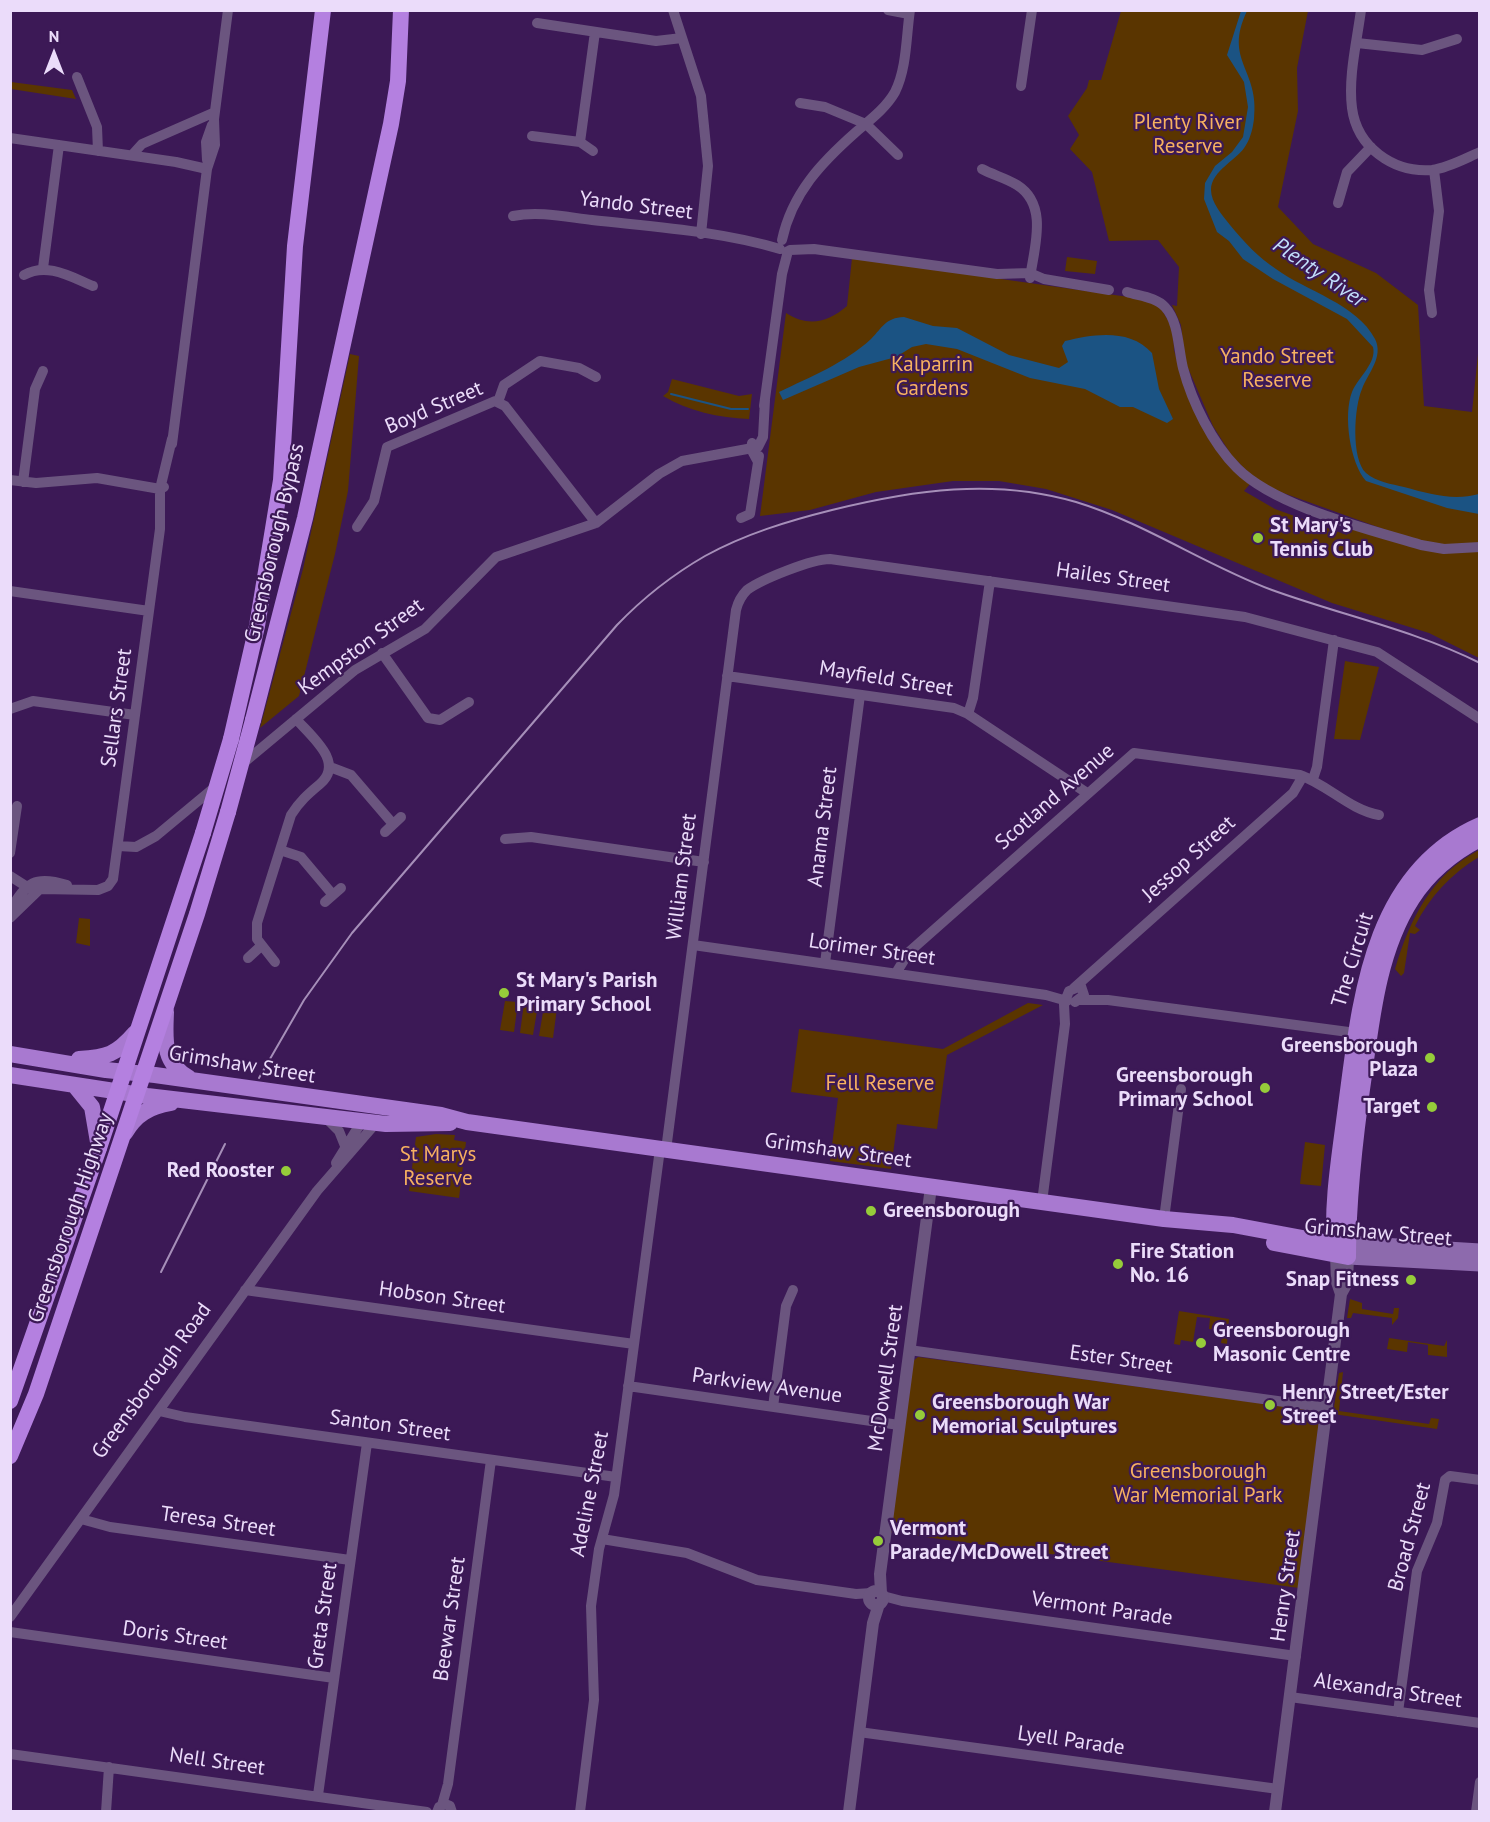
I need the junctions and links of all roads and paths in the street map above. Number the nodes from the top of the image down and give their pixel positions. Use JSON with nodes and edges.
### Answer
{"nodes":[{"id":1,"x":228,"y":10,"type":"edge"},
{"id":2,"x":323,"y":10,"type":"edge"},
{"id":3,"x":401,"y":10,"type":"edge"},
{"id":4,"x":674,"y":10,"type":"edge"},
{"id":5,"x":888,"y":10,"type":"edge"},
{"id":6,"x":1032,"y":10,"type":"edge"},
{"id":7,"x":1361,"y":10,"type":"edge"},
{"id":8,"x":910,"y":12,"type":"edge"},
{"id":9,"x":537,"y":23,"type":"dead end"},
{"id":10,"x":595,"y":32,"type":"junction"},
{"id":11,"x":1457,"y":39,"type":"dead end"},
{"id":12,"x":684,"y":43,"type":"junction"},
{"id":13,"x":1357,"y":44,"type":"junction"},
{"id":14,"x":77,"y":77,"type":"dead end"},
{"id":15,"x":1021,"y":86,"type":"dead end"},
{"id":16,"x":800,"y":103,"type":"dead end"},
{"id":17,"x":215,"y":115,"type":"junction"},
{"id":18,"x":866,"y":124,"type":"junction"},
{"id":19,"x":532,"y":136,"type":"dead end"},
{"id":20,"x":10,"y":138,"type":"edge"},
{"id":21,"x":580,"y":142,"type":"junction"},
{"id":22,"x":59,"y":145,"type":"junction"},
{"id":23,"x":1371,"y":147,"type":"junction"},
{"id":24,"x":98,"y":151,"type":"junction"},
{"id":25,"x":593,"y":151,"type":"dead end"},
{"id":26,"x":1479,"y":152,"type":"edge"},
{"id":27,"x":132,"y":155,"type":"junction"},
{"id":28,"x":898,"y":155,"type":"dead end"},
{"id":29,"x":207,"y":166,"type":"junction"},
{"id":30,"x":982,"y":169,"type":"dead end"},
{"id":31,"x":1434,"y":170,"type":"junction"},
{"id":32,"x":1338,"y":202,"type":"dead end"},
{"id":33,"x":513,"y":216,"type":"dead end"},
{"id":34,"x":700,"y":234,"type":"junction"},
{"id":35,"x":785,"y":245,"type":"junction"},
{"id":36,"x":43,"y":268,"type":"junction"},
{"id":37,"x":24,"y":275,"type":"dead end"},
{"id":38,"x":1030,"y":275,"type":"junction"},
{"id":39,"x":93,"y":286,"type":"dead end"},
{"id":40,"x":1432,"y":313,"type":"dead end"},
{"id":41,"x":43,"y":371,"type":"dead end"},
{"id":42,"x":596,"y":377,"type":"dead end"},
{"id":43,"x":498,"y":402,"type":"junction"},
{"id":44,"x":753,"y":447,"type":"junction"},
{"id":45,"x":10,"y":480,"type":"edge"},
{"id":46,"x":23,"y":482,"type":"junction"},
{"id":47,"x":162,"y":486,"type":"junction"},
{"id":48,"x":750,"y":514,"type":"dead end"},
{"id":49,"x":596,"y":523,"type":"junction"},
{"id":50,"x":357,"y":527,"type":"dead end"},
{"id":51,"x":1479,"y":547,"type":"edge"},
{"id":52,"x":990,"y":581,"type":"junction"},
{"id":53,"x":10,"y":591,"type":"edge"},
{"id":54,"x":150,"y":608,"type":"junction"},
{"id":55,"x":736,"y":610,"type":"joint"},
{"id":56,"x":1334,"y":640,"type":"junction"},
{"id":57,"x":382,"y":654,"type":"junction"},
{"id":58,"x":727,"y":676,"type":"junction"},
{"id":59,"x":860,"y":695,"type":"junction"},
{"id":60,"x":468,"y":701,"type":"dead end"},
{"id":61,"x":10,"y":709,"type":"edge"},
{"id":62,"x":968,"y":714,"type":"junction"},
{"id":63,"x":135,"y":715,"type":"junction"},
{"id":64,"x":296,"y":719,"type":"junction"},
{"id":65,"x":1479,"y":719,"type":"edge"},
{"id":66,"x":330,"y":767,"type":"junction"},
{"id":67,"x":1308,"y":778,"type":"junction"},
{"id":68,"x":1087,"y":793,"type":"junction"},
{"id":69,"x":17,"y":806,"type":"dead end"},
{"id":70,"x":1379,"y":815,"type":"dead end"},
{"id":71,"x":393,"y":824,"type":"dead end"},
{"id":72,"x":1479,"y":825,"type":"edge"},
{"id":73,"x":505,"y":839,"type":"dead end"},
{"id":74,"x":1479,"y":839,"type":"edge"},
{"id":75,"x":117,"y":849,"type":"junction"},
{"id":76,"x":280,"y":850,"type":"junction"},
{"id":77,"x":10,"y":853,"type":"edge"},
{"id":78,"x":704,"y":862,"type":"junction"},
{"id":79,"x":10,"y":876,"type":"edge"},
{"id":80,"x":31,"y":889,"type":"junction"},
{"id":81,"x":333,"y":895,"type":"dead end"},
{"id":82,"x":10,"y":910,"type":"edge"},
{"id":83,"x":10,"y":918,"type":"edge"},
{"id":84,"x":693,"y":945,"type":"junction"},
{"id":85,"x":261,"y":946,"type":"junction"},
{"id":86,"x":248,"y":958,"type":"dead end"},
{"id":87,"x":275,"y":962,"type":"dead end"},
{"id":88,"x":825,"y":963,"type":"junction"},
{"id":89,"x":896,"y":973,"type":"junction"},
{"id":90,"x":1074,"y":996,"type":"junction"},
{"id":91,"x":167,"y":1005,"type":"junction"},
{"id":92,"x":135,"y":1033,"type":"junction"},
{"id":93,"x":1365,"y":1034,"type":"junction"},
{"id":94,"x":10,"y":1054,"type":"edge"},
{"id":95,"x":51,"y":1060,"type":"junction"},
{"id":96,"x":123,"y":1072,"type":"junction"},
{"id":97,"x":143,"y":1074,"type":"junction"},
{"id":98,"x":10,"y":1075,"type":"edge"},
{"id":99,"x":192,"y":1080,"type":"junction"},
{"id":100,"x":75,"y":1086,"type":"junction"},
{"id":101,"x":1181,"y":1089,"type":"dead end"},
{"id":102,"x":117,"y":1092,"type":"junction"},
{"id":103,"x":136,"y":1095,"type":"junction"},
{"id":104,"x":187,"y":1100,"type":"junction"},
{"id":105,"x":324,"y":1116,"type":"junction"},
{"id":106,"x":372,"y":1117,"type":"junction"},
{"id":107,"x":121,"y":1140,"type":"junction"},
{"id":108,"x":345,"y":1146,"type":"junction"},
{"id":109,"x":99,"y":1148,"type":"junction"},
{"id":110,"x":663,"y":1149,"type":"junction"},
{"id":111,"x":332,"y":1172,"type":"junction"},
{"id":112,"x":931,"y":1187,"type":"junction"},
{"id":113,"x":1042,"y":1202,"type":"junction"},
{"id":114,"x":1334,"y":1214,"type":"junction"},
{"id":115,"x":1164,"y":1219,"type":"junction"},
{"id":116,"x":1204,"y":1224,"type":"junction"},
{"id":117,"x":1283,"y":1234,"type":"junction"},
{"id":118,"x":1341,"y":1250,"type":"junction"},
{"id":119,"x":1479,"y":1251,"type":"edge"},
{"id":120,"x":1479,"y":1264,"type":"edge"},
{"id":121,"x":245,"y":1290,"type":"junction"},
{"id":122,"x":794,"y":1290,"type":"dead end"},
{"id":123,"x":634,"y":1344,"type":"junction"},
{"id":124,"x":909,"y":1350,"type":"junction"},
{"id":125,"x":628,"y":1386,"type":"junction"},
{"id":126,"x":10,"y":1401,"type":"edge"},
{"id":127,"x":773,"y":1407,"type":"junction"},
{"id":128,"x":1328,"y":1408,"type":"junction"},
{"id":129,"x":159,"y":1411,"type":"junction"},
{"id":130,"x":899,"y":1425,"type":"junction"},
{"id":131,"x":367,"y":1443,"type":"junction"},
{"id":132,"x":10,"y":1456,"type":"edge"},
{"id":133,"x":491,"y":1460,"type":"junction"},
{"id":134,"x":616,"y":1477,"type":"junction"},
{"id":135,"x":1479,"y":1480,"type":"edge"},
{"id":136,"x":81,"y":1519,"type":"junction"},
{"id":137,"x":602,"y":1539,"type":"junction"},
{"id":138,"x":350,"y":1560,"type":"junction"},
{"id":139,"x":876,"y":1598,"type":"junction"},
{"id":140,"x":10,"y":1617,"type":"edge"},
{"id":141,"x":10,"y":1632,"type":"edge"},
{"id":142,"x":1296,"y":1656,"type":"junction"},
{"id":143,"x":334,"y":1678,"type":"junction"},
{"id":144,"x":1290,"y":1697,"type":"junction"},
{"id":145,"x":1398,"y":1712,"type":"junction"},
{"id":146,"x":1479,"y":1723,"type":"edge"},
{"id":147,"x":859,"y":1732,"type":"junction"},
{"id":148,"x":10,"y":1754,"type":"edge"},
{"id":149,"x":112,"y":1768,"type":"junction"},
{"id":150,"x":1479,"y":1782,"type":"edge"},
{"id":151,"x":1278,"y":1789,"type":"junction"},
{"id":152,"x":318,"y":1795,"type":"junction"},
{"id":153,"x":107,"y":1807,"type":"edge"},
{"id":154,"x":447,"y":1809,"type":"edge"},
{"id":155,"x":422,"y":1810,"type":"edge"},
{"id":156,"x":580,"y":1812,"type":"edge"},
{"id":157,"x":849,"y":1812,"type":"edge"},
{"id":158,"x":1275,"y":1812,"type":"edge"},
{"id":159,"x":1476,"y":1812,"type":"edge"}],
"edges":[{"from":1,"to":17,"type":"street","name":"Sellars Street"},
{"from":2,"to":92,"type":"highway","name":"Greensborough Bypass","bridge":true},
{"from":3,"to":91,"type":"highway","name":"Greensborough Bypass","bridge":true},
{"from":4,"to":12,"type":"street"},
{"from":5,"to":8,"type":"street"},
{"from":6,"to":15,"type":"street"},
{"from":7,"to":13,"type":"street"},
{"from":8,"to":18,"type":"street"},
{"from":9,"to":10,"type":"street"},
{"from":10,"to":12,"type":"street"},
{"from":10,"to":21,"type":"street"},
{"from":11,"to":13,"type":"street"},
{"from":12,"to":34,"type":"street"},
{"from":13,"to":23,"type":"street"},
{"from":14,"to":24,"type":"street"},
{"from":16,"to":18,"type":"street"},
{"from":17,"to":27,"type":"street"},
{"from":17,"to":29,"type":"street","name":"Sellars Street"},
{"from":18,"to":28,"type":"street"},
{"from":18,"to":35,"type":"street"},
{"from":19,"to":21,"type":"street"},
{"from":20,"to":22,"type":"street"},
{"from":21,"to":25,"type":"street"},
{"from":22,"to":24,"type":"street"},
{"from":22,"to":36,"type":"street"},
{"from":23,"to":31,"type":"street"},
{"from":23,"to":32,"type":"street"},
{"from":24,"to":27,"type":"street"},
{"from":26,"to":31,"type":"street"},
{"from":27,"to":29,"type":"street"},
{"from":29,"to":47,"type":"street","name":"Sellars Street"},
{"from":30,"to":38,"type":"street"},
{"from":31,"to":40,"type":"street"},
{"from":33,"to":34,"type":"street","name":"Yando Street"},
{"from":34,"to":35,"type":"street","name":"Yando Street"},
{"from":35,"to":38,"type":"street","name":"Yando Street"},
{"from":35,"to":44,"type":"street"},
{"from":36,"to":37,"type":"street"},
{"from":36,"to":39,"type":"street"},
{"from":38,"to":51,"type":"street","name":"Yando Street"},
{"from":41,"to":46,"type":"street"},
{"from":42,"to":43,"type":"street"},
{"from":43,"to":49,"type":"street","name":"Boyd Street"},
{"from":43,"to":50,"type":"street","name":"Boyd Street"},
{"from":44,"to":48,"type":"street"},
{"from":44,"to":49,"type":"street","name":"Kempston Street"},
{"from":45,"to":46,"type":"street"},
{"from":46,"to":47,"type":"street"},
{"from":47,"to":54,"type":"street","name":"Sellars Street"},
{"from":49,"to":57,"type":"street","name":"Kempston Street"},
{"from":52,"to":55,"type":"street","name":"Hailes Street"},
{"from":52,"to":56,"type":"street","name":"Hailes Street"},
{"from":52,"to":62,"type":"street"},
{"from":53,"to":54,"type":"street"},
{"from":54,"to":63,"type":"street","name":"Sellars Street"},
{"from":55,"to":58,"type":"street","name":"William Street"},
{"from":56,"to":65,"type":"street","name":"Hailes Street"},
{"from":56,"to":67,"type":"street","name":"Jessop Street"},
{"from":57,"to":60,"type":"street"},
{"from":57,"to":64,"type":"street","name":"Kempston Street"},
{"from":58,"to":59,"type":"street","name":"Mayfield Street"},
{"from":58,"to":78,"type":"street","name":"William Street"},
{"from":59,"to":62,"type":"street","name":"Mayfield Street"},
{"from":59,"to":88,"type":"street","name":"Anama Street"},
{"from":61,"to":63,"type":"street"},
{"from":62,"to":68,"type":"street","name":"Mayfield Street"},
{"from":63,"to":75,"type":"street","name":"Sellars Street"},
{"from":64,"to":66,"type":"street"},
{"from":64,"to":75,"type":"street","name":"Kempston Street"},
{"from":66,"to":71,"type":"street"},
{"from":66,"to":76,"type":"street"},
{"from":67,"to":68,"type":"street","name":"Scotland Avenue"},
{"from":67,"to":70,"type":"street","name":"Scotland Avenue"},
{"from":67,"to":90,"type":"street","name":"Jessop Street"},
{"from":68,"to":89,"type":"street","name":"Scotland Avenue"},
{"from":69,"to":77,"type":"street"},
{"from":72,"to":93,"type":"main road","name":"The Circuit"},
{"from":73,"to":78,"type":"street"},
{"from":74,"to":93,"type":"main road","name":"The Circuit"},
{"from":75,"to":80,"type":"street","name":"Sellars Street"},
{"from":76,"to":81,"type":"street"},
{"from":76,"to":85,"type":"street"},
{"from":78,"to":84,"type":"street","name":"William Street"},
{"from":79,"to":80,"type":"street"},
{"from":80,"to":82,"type":"street"},
{"from":80,"to":83,"type":"street"},
{"from":84,"to":88,"type":"street","name":"Lorimer Street"},
{"from":84,"to":110,"type":"street","name":"William Street"},
{"from":85,"to":86,"type":"street"},
{"from":85,"to":87,"type":"street"},
{"from":88,"to":89,"type":"street","name":"Lorimer Street"},
{"from":89,"to":90,"type":"street","name":"Lorimer Street"},
{"from":90,"to":93,"type":"street","name":"Lorimer Street"},
{"from":90,"to":113,"type":"street","name":"Jessop Street"},
{"from":91,"to":97,"type":"highway","name":"Greensborough Bypass"},
{"from":91,"to":99,"type":"main road"},
{"from":92,"to":95,"type":"main road"},
{"from":92,"to":96,"type":"highway","name":"Greensborough Bypass"},
{"from":93,"to":114,"type":"main road","name":"The Circuit"},
{"from":93,"to":118,"type":"main road","name":"The Circuit"},
{"from":94,"to":95,"type":"main road","name":"Grimshaw Street"},
{"from":95,"to":96,"type":"main road","name":"Grimshaw Street"},
{"from":96,"to":97,"type":"main road","name":"Grimshaw Street"},
{"from":96,"to":102,"type":"highway","name":"Greensborough Highway"},
{"from":97,"to":99,"type":"main road","name":"Grimshaw Street"},
{"from":97,"to":103,"type":"highway","name":"Greensborough Highway"},
{"from":98,"to":100,"type":"main road","name":"Grimshaw Street"},
{"from":99,"to":106,"type":"main road","name":"Grimshaw Street"},
{"from":100,"to":102,"type":"main road","name":"Grimshaw Street"},
{"from":100,"to":109,"type":"main road"},
{"from":101,"to":115,"type":"street"},
{"from":102,"to":103,"type":"main road","name":"Grimshaw Street"},
{"from":102,"to":109,"type":"highway","name":"Greensborough Highway"},
{"from":103,"to":104,"type":"main road","name":"Grimshaw Street"},
{"from":103,"to":107,"type":"highway","name":"Greensborough Highway"},
{"from":104,"to":105,"type":"main road","name":"Grimshaw Street"},
{"from":104,"to":107,"type":"main road"},
{"from":105,"to":106,"type":"main road","name":"Grimshaw Street"},
{"from":105,"to":108,"type":"street"},
{"from":106,"to":108,"type":"street","name":"Greensborough Road"},
{"from":106,"to":110,"type":"main road","name":"Grimshaw Street"},
{"from":106,"to":111,"type":"street","name":"Greensborough Road"},
{"from":107,"to":132,"type":"highway","name":"Greensborough Highway"},
{"from":108,"to":111,"type":"street","name":"Greensborough Road"},
{"from":109,"to":126,"type":"highway","name":"Greensborough Highway"},
{"from":110,"to":112,"type":"main road","name":"Grimshaw Street"},
{"from":110,"to":123,"type":"street","name":"Adeline Street"},
{"from":111,"to":121,"type":"street","name":"Greensborough Road"},
{"from":112,"to":113,"type":"main road","name":"Grimshaw Street"},
{"from":112,"to":124,"type":"street","name":"McDowell Street"},
{"from":113,"to":115,"type":"main road","name":"Grimshaw Street"},
{"from":114,"to":117,"type":"main road"},
{"from":114,"to":118,"type":"main road","name":"The Circuit"},
{"from":115,"to":116,"type":"main road","name":"Grimshaw Street"},
{"from":116,"to":117,"type":"main road","name":"Grimshaw Street"},
{"from":116,"to":118,"type":"main road","name":"Grimshaw Street"},
{"from":117,"to":118,"type":"main road","name":"Grimshaw Street"},
{"from":118,"to":119,"type":"main road","name":"Grimshaw Street"},
{"from":118,"to":120,"type":"main road","name":"Grimshaw Street"},
{"from":118,"to":128,"type":"street","name":"Henry Street"},
{"from":121,"to":123,"type":"street","name":"Hobson Street"},
{"from":121,"to":129,"type":"street","name":"Greensborough Road"},
{"from":122,"to":127,"type":"street"},
{"from":123,"to":125,"type":"street","name":"Adeline Street"},
{"from":124,"to":128,"type":"street","name":"Ester Street"},
{"from":124,"to":130,"type":"street","name":"McDowell Street"},
{"from":125,"to":127,"type":"street","name":"Parkview Avenue"},
{"from":125,"to":134,"type":"street","name":"Adeline Street"},
{"from":127,"to":130,"type":"street","name":"Parkview Avenue"},
{"from":128,"to":142,"type":"street","name":"Henry Street"},
{"from":129,"to":131,"type":"street","name":"Santon Street"},
{"from":129,"to":136,"type":"street","name":"Greensborough Road"},
{"from":130,"to":139,"type":"street","name":"McDowell Street"},
{"from":131,"to":133,"type":"street","name":"Santon Street"},
{"from":131,"to":138,"type":"street","name":"Greta Street"},
{"from":133,"to":134,"type":"street","name":"Santon Street"},
{"from":133,"to":154,"type":"street","name":"Beewar Street"},
{"from":134,"to":137,"type":"street","name":"Adeline Street"},
{"from":135,"to":145,"type":"street","name":"Broad Street"},
{"from":136,"to":138,"type":"street","name":"Teresa Street"},
{"from":136,"to":140,"type":"street","name":"Greensborough Road"},
{"from":137,"to":139,"type":"street","name":"Vermont Parade"},
{"from":137,"to":156,"type":"street","name":"Adeline Street"},
{"from":138,"to":143,"type":"street","name":"Greta Street"},
{"from":139,"to":142,"type":"street","name":"Vermont Parade"},
{"from":139,"to":147,"type":"street","name":"McDowell Street"},
{"from":141,"to":143,"type":"street","name":"Doris Street"},
{"from":142,"to":144,"type":"street","name":"Henry Street"},
{"from":143,"to":152,"type":"street","name":"Greta Street"},
{"from":144,"to":145,"type":"street","name":"Alexandra Street"},
{"from":144,"to":151,"type":"street","name":"Henry Street"},
{"from":145,"to":146,"type":"street","name":"Alexandra Street"},
{"from":147,"to":151,"type":"street","name":"Lyell Parade"},
{"from":147,"to":157,"type":"street","name":"McDowell Street"},
{"from":148,"to":149,"type":"street","name":"Nell Street"},
{"from":149,"to":152,"type":"street","name":"Nell Street"},
{"from":149,"to":153,"type":"street"},
{"from":150,"to":159,"type":"street"},
{"from":151,"to":158,"type":"street","name":"Henry Street"},
{"from":152,"to":155,"type":"street","name":"Nell Street"},
{"from":154,"to":155,"type":"street","name":"Nell Street"}]}
